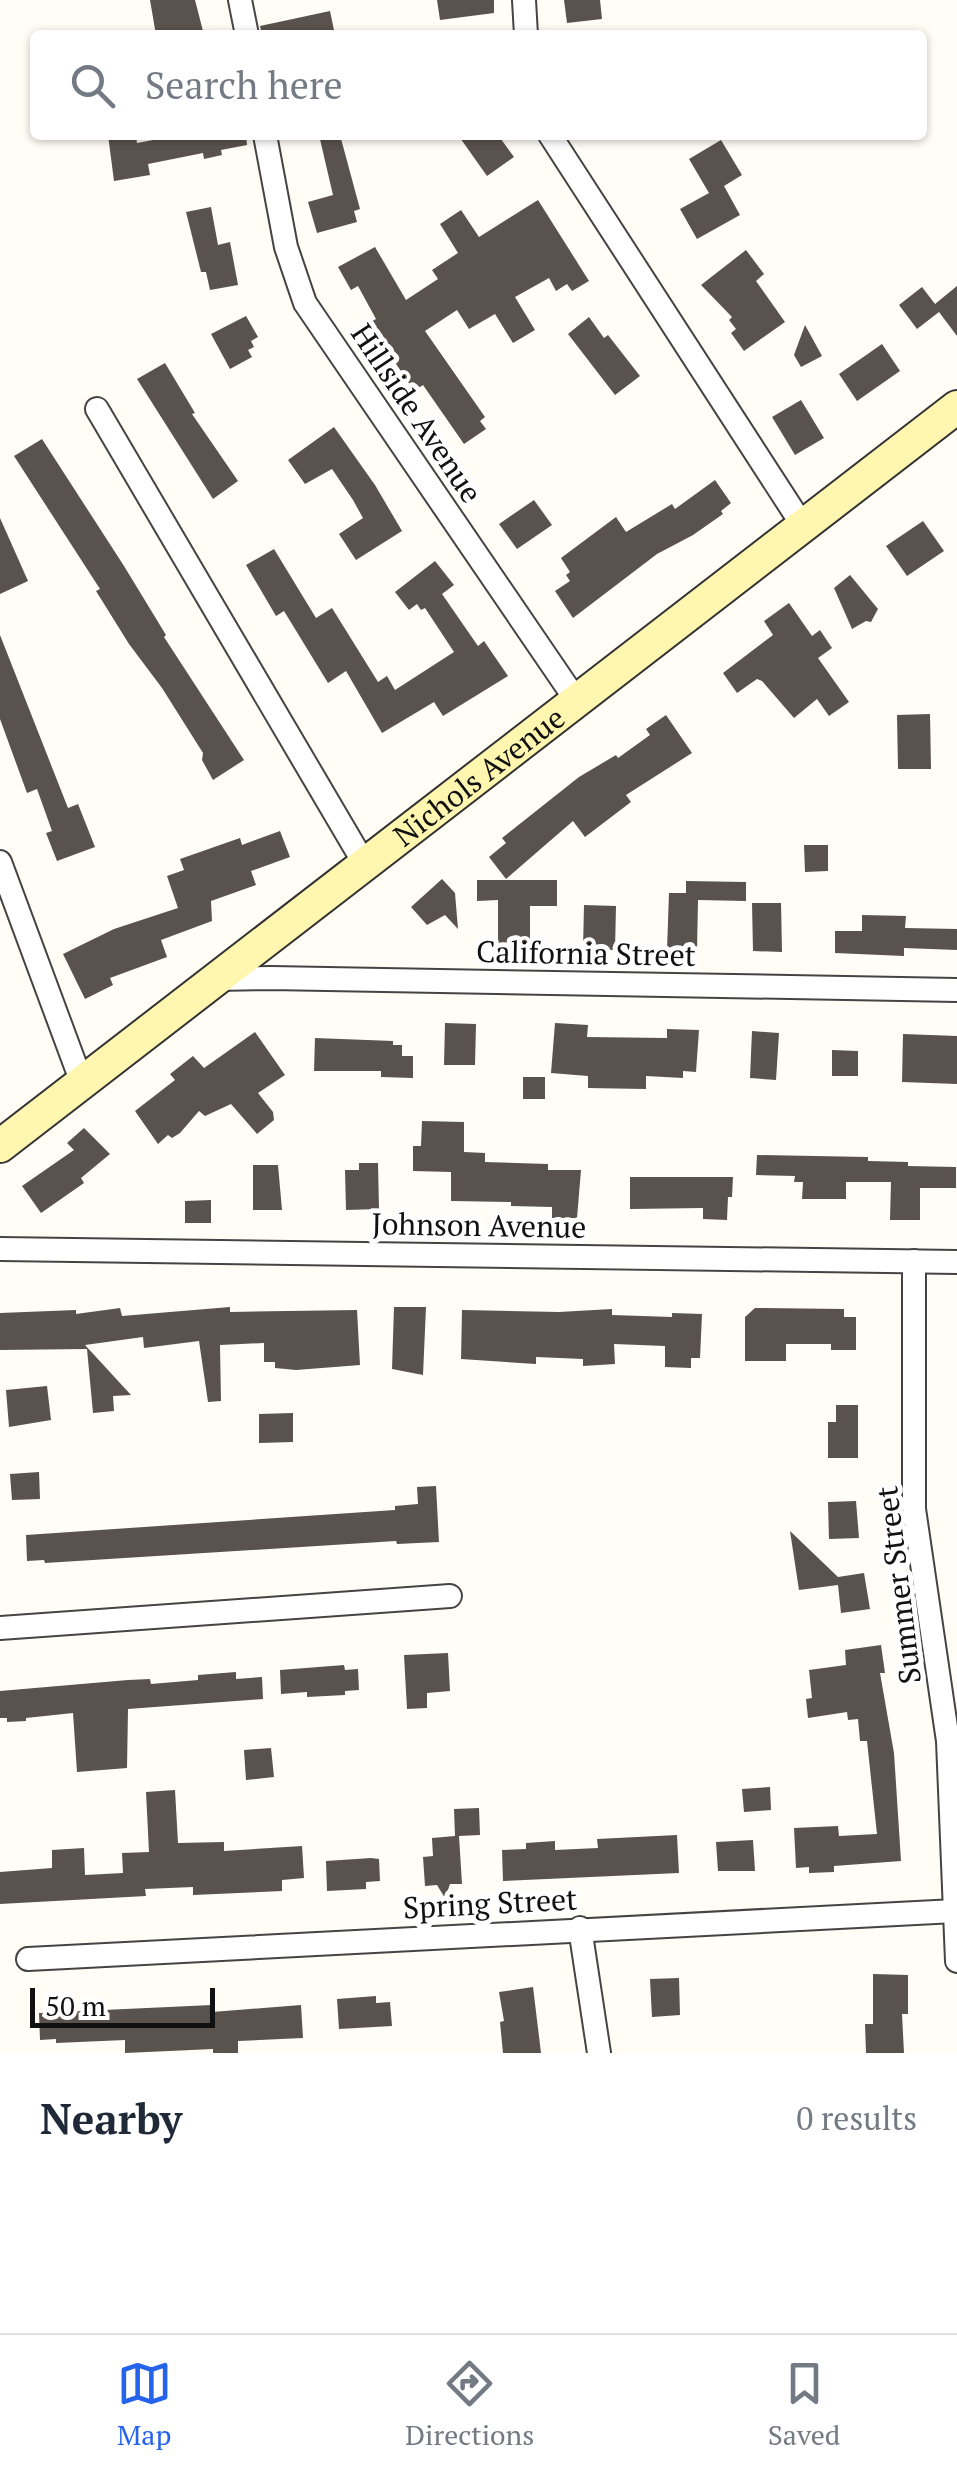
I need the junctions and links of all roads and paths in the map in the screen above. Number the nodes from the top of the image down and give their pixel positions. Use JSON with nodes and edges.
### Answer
{"nodes":[{"id":1,"x":240,"y":0,"type":"edge"},
{"id":2,"x":524,"y":0,"type":"edge"},
{"id":3,"x":246,"y":30,"type":"edge"},
{"id":4,"x":526,"y":30,"type":"edge"},
{"id":5,"x":266,"y":140,"type":"edge"},
{"id":6,"x":553,"y":140,"type":"edge"},
{"id":7,"x":957,"y":407,"type":"edge"},
{"id":8,"x":96,"y":409,"type":"dead end"},
{"id":9,"x":803,"y":526,"type":"junction"},
{"id":10,"x":576,"y":700,"type":"junction"},
{"id":11,"x":0,"y":862,"type":"edge"},
{"id":12,"x":364,"y":863,"type":"junction"},
{"id":13,"x":214,"y":980,"type":"junction"},
{"id":14,"x":957,"y":990,"type":"edge"},
{"id":15,"x":82,"y":1083,"type":"junction"},
{"id":16,"x":0,"y":1146,"type":"edge"},
{"id":17,"x":0,"y":1249,"type":"edge"},
{"id":18,"x":914,"y":1261,"type":"junction"},
{"id":19,"x":957,"y":1262,"type":"edge"},
{"id":20,"x":450,"y":1596,"type":"dead end"},
{"id":21,"x":0,"y":1628,"type":"edge"},
{"id":22,"x":955,"y":1911,"type":"edge"},
{"id":23,"x":580,"y":1928,"type":"junction"},
{"id":24,"x":28,"y":1959,"type":"dead end"},
{"id":25,"x":957,"y":1961,"type":"edge"},
{"id":26,"x":600,"y":2053,"type":"edge"}],
"edges":[{"from":1,"to":3,"type":"street"},
{"from":2,"to":4,"type":"street"},
{"from":5,"to":10,"type":"street","name":"Hillside Avenue"},
{"from":6,"to":9,"type":"street"},
{"from":7,"to":9,"type":"main road","name":"Nichols Avenue"},
{"from":8,"to":12,"type":"street"},
{"from":9,"to":10,"type":"main road","name":"Nichols Avenue"},
{"from":10,"to":12,"type":"main road","name":"Nichols Avenue"},
{"from":11,"to":15,"type":"street"},
{"from":12,"to":13,"type":"main road","name":"Nichols Avenue"},
{"from":13,"to":14,"type":"street","name":"California Street"},
{"from":13,"to":15,"type":"main road","name":"Nichols Avenue"},
{"from":15,"to":16,"type":"main road","name":"Nichols Avenue"},
{"from":17,"to":18,"type":"street","name":"Johnson Avenue"},
{"from":18,"to":19,"type":"street","name":"Johnson Avenue"},
{"from":18,"to":22,"type":"street","name":"Summer Street"},
{"from":20,"to":21,"type":"street"},
{"from":22,"to":23,"type":"street","name":"Spring Street"},
{"from":22,"to":25,"type":"street","name":"Summer Street"},
{"from":23,"to":24,"type":"street","name":"Spring Street"},
{"from":23,"to":26,"type":"street"}]}
